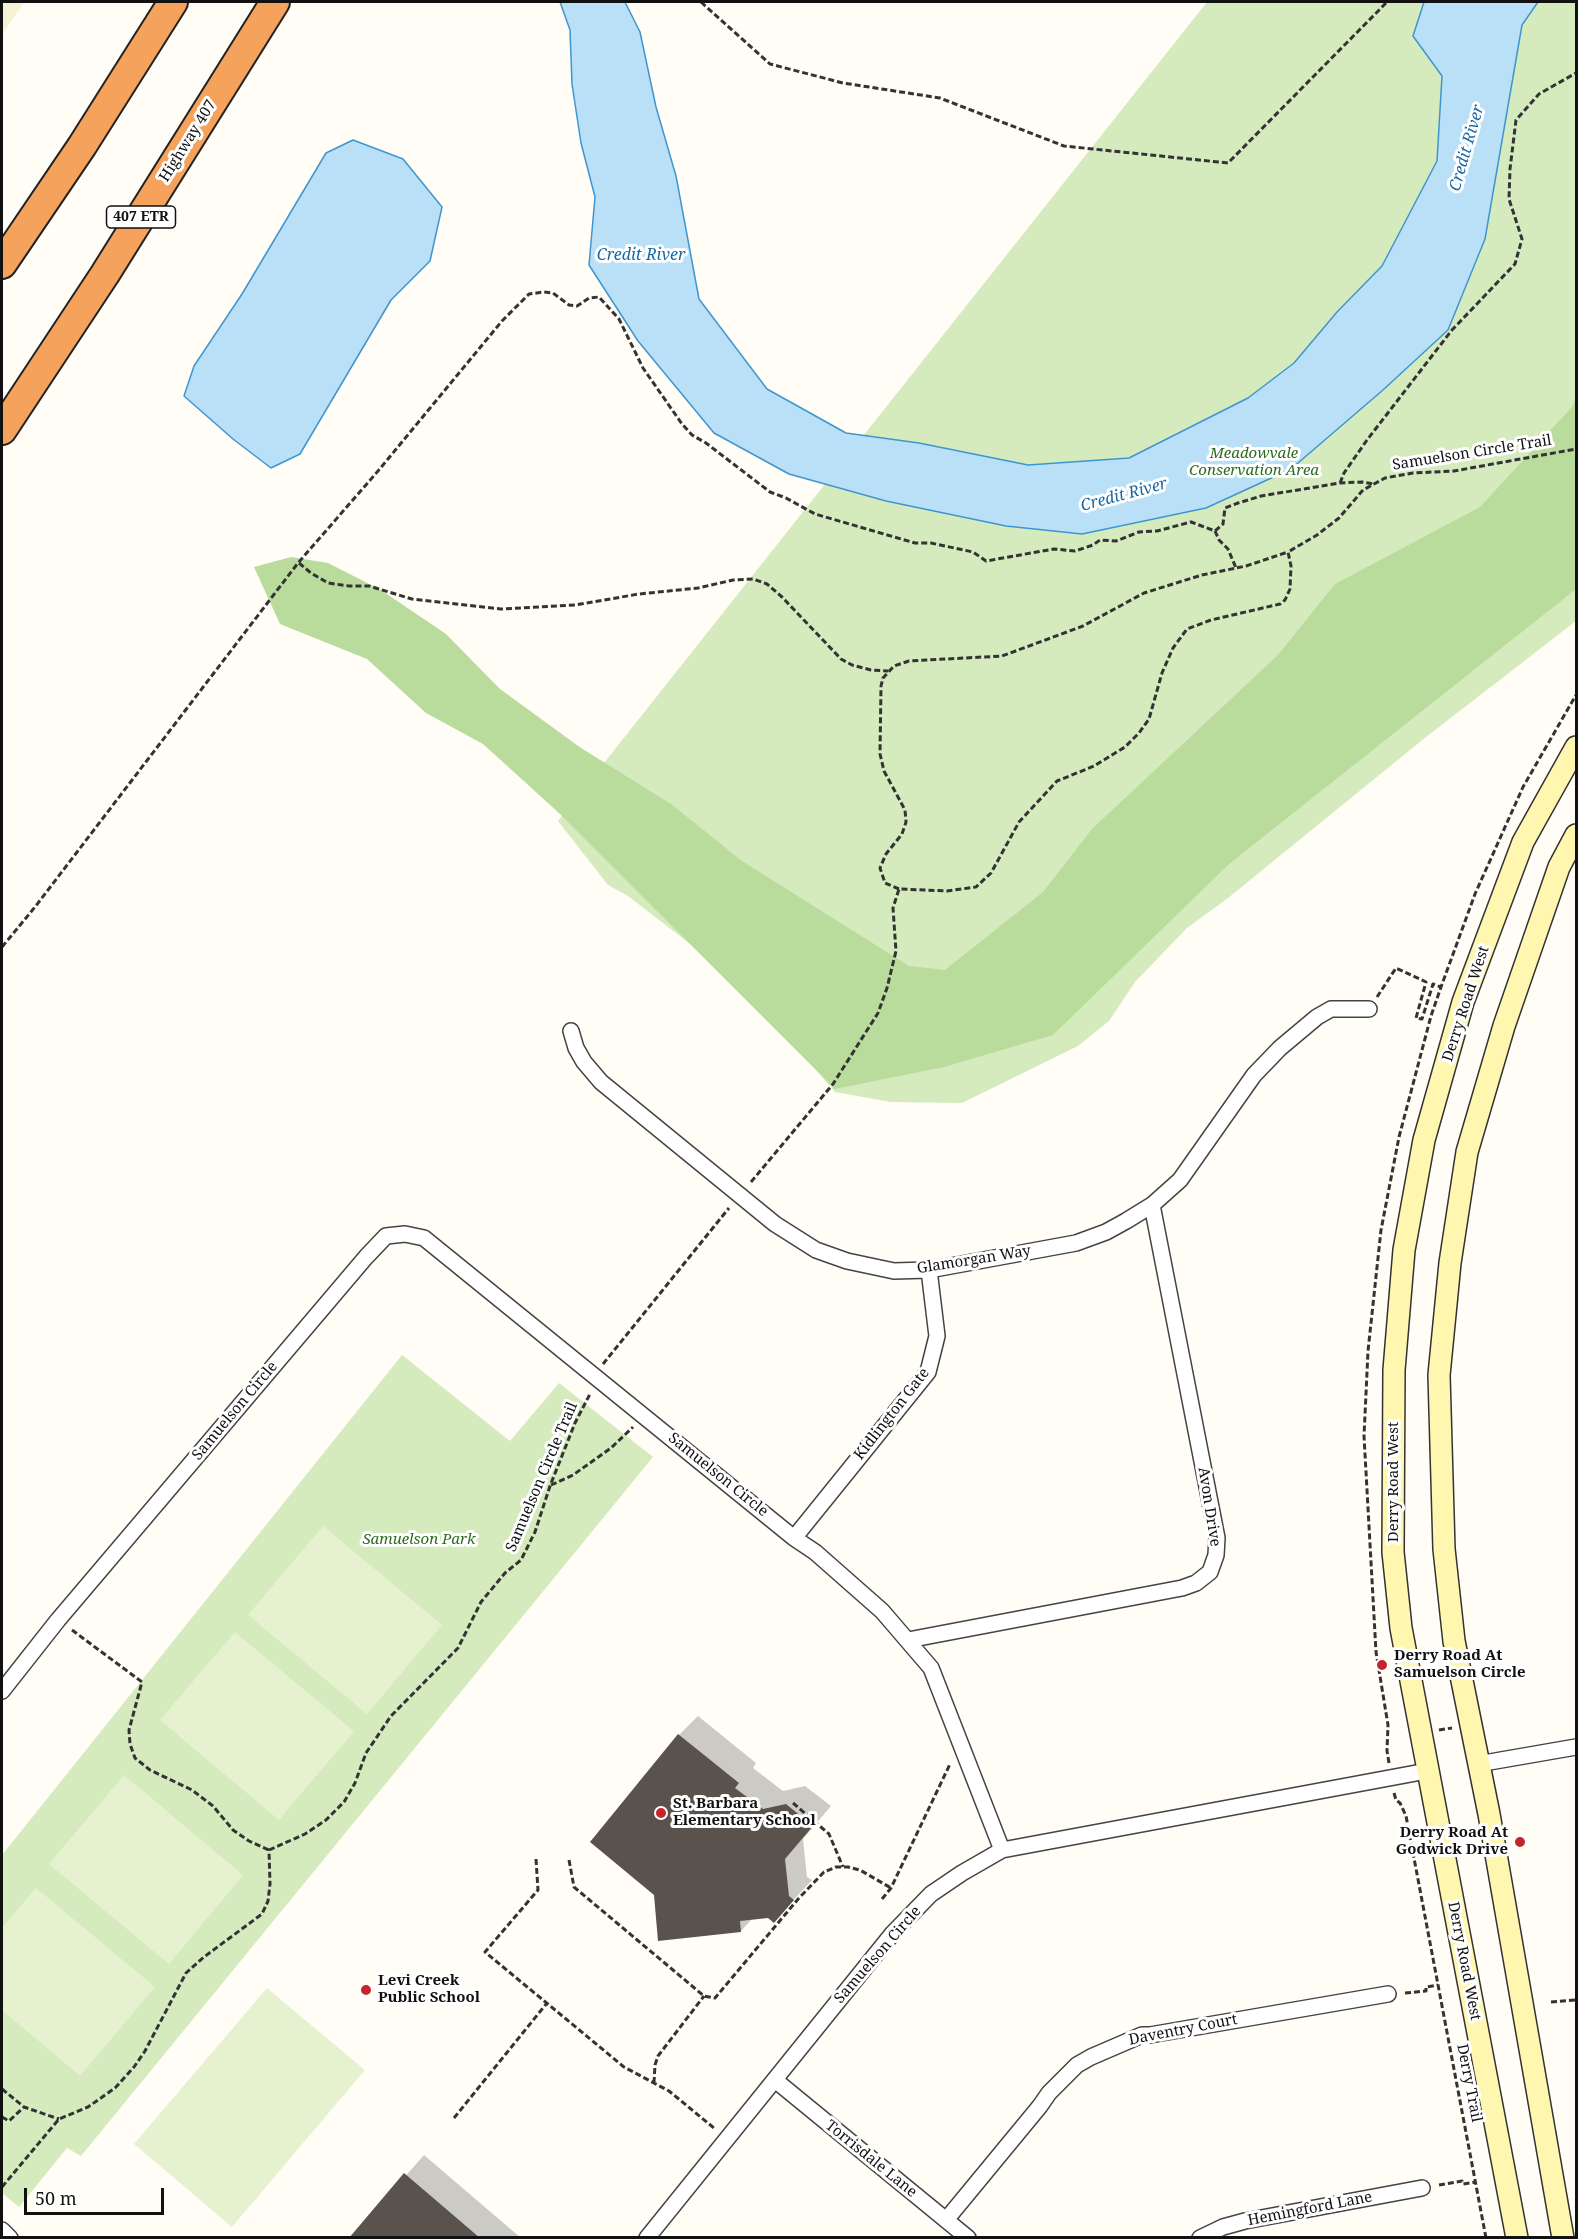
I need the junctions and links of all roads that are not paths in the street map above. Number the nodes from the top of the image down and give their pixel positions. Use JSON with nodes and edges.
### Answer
{"nodes":[{"id":1,"x":173,"y":2,"type":"edge"},
{"id":2,"x":275,"y":2,"type":"edge"},
{"id":3,"x":2,"y":264,"type":"edge"},
{"id":4,"x":2,"y":430,"type":"edge"},
{"id":5,"x":1576,"y":747,"type":"edge"},
{"id":6,"x":1576,"y":835,"type":"edge"},
{"id":7,"x":1369,"y":1009,"type":"road end"},
{"id":8,"x":571,"y":1031,"type":"dead end"},
{"id":9,"x":1152,"y":1205,"type":"junction"},
{"id":10,"x":929,"y":1270,"type":"junction"},
{"id":11,"x":794,"y":1538,"type":"junction"},
{"id":12,"x":908,"y":1640,"type":"junction"},
{"id":13,"x":2,"y":1691,"type":"edge"},
{"id":14,"x":1576,"y":1747,"type":"edge"},
{"id":15,"x":1479,"y":1764,"type":"junction"},
{"id":16,"x":1428,"y":1771,"type":"junction"},
{"id":17,"x":1002,"y":1850,"type":"junction"},
{"id":18,"x":1388,"y":1994,"type":"road end"},
{"id":19,"x":775,"y":2080,"type":"junction"},
{"id":20,"x":1422,"y":2188,"type":"road end"},
{"id":21,"x":946,"y":2220,"type":"junction"},
{"id":22,"x":2,"y":2230,"type":"edge"},
{"id":23,"x":10,"y":2238,"type":"edge"},
{"id":24,"x":647,"y":2238,"type":"edge"},
{"id":25,"x":968,"y":2238,"type":"edge"},
{"id":26,"x":1200,"y":2238,"type":"edge"},
{"id":27,"x":1517,"y":2238,"type":"edge"},
{"id":28,"x":1563,"y":2238,"type":"edge"}],
"edges":[{"from":1,"to":3,"type":"highway"},
{"from":2,"to":4,"type":"highway","name":"Highway 407","number":"407 ETR"},
{"from":5,"to":16,"type":"main road","name":"Derry Road West"},
{"from":6,"to":15,"type":"main road"},
{"from":7,"to":9,"type":"street","name":"Glamorgan Way"},
{"from":8,"to":10,"type":"street","name":"Glamorgan Way"},
{"from":9,"to":10,"type":"street","name":"Glamorgan Way"},
{"from":9,"to":12,"type":"street","name":"Avon Drive"},
{"from":10,"to":11,"type":"street","name":"Kidlington Gate"},
{"from":11,"to":12,"type":"street","name":"Samuelson Circle"},
{"from":11,"to":13,"type":"street","name":"Samuelson Circle"},
{"from":12,"to":17,"type":"street","name":"Samuelson Circle"},
{"from":14,"to":15,"type":"street"},
{"from":15,"to":28,"type":"main road"},
{"from":16,"to":17,"type":"street"},
{"from":16,"to":27,"type":"main road","name":"Derry Road West"},
{"from":17,"to":19,"type":"street","name":"Samuelson Circle"},
{"from":18,"to":21,"type":"street","name":"Daventry Court"},
{"from":19,"to":21,"type":"street","name":"Torrisdale Lane"},
{"from":19,"to":24,"type":"street","name":"Samuelson Circle"},
{"from":20,"to":26,"type":"street","name":"Hemingford Lane"},
{"from":21,"to":25,"type":"street","name":"Torrisdale Lane"},
{"from":22,"to":23,"type":"street"}]}
